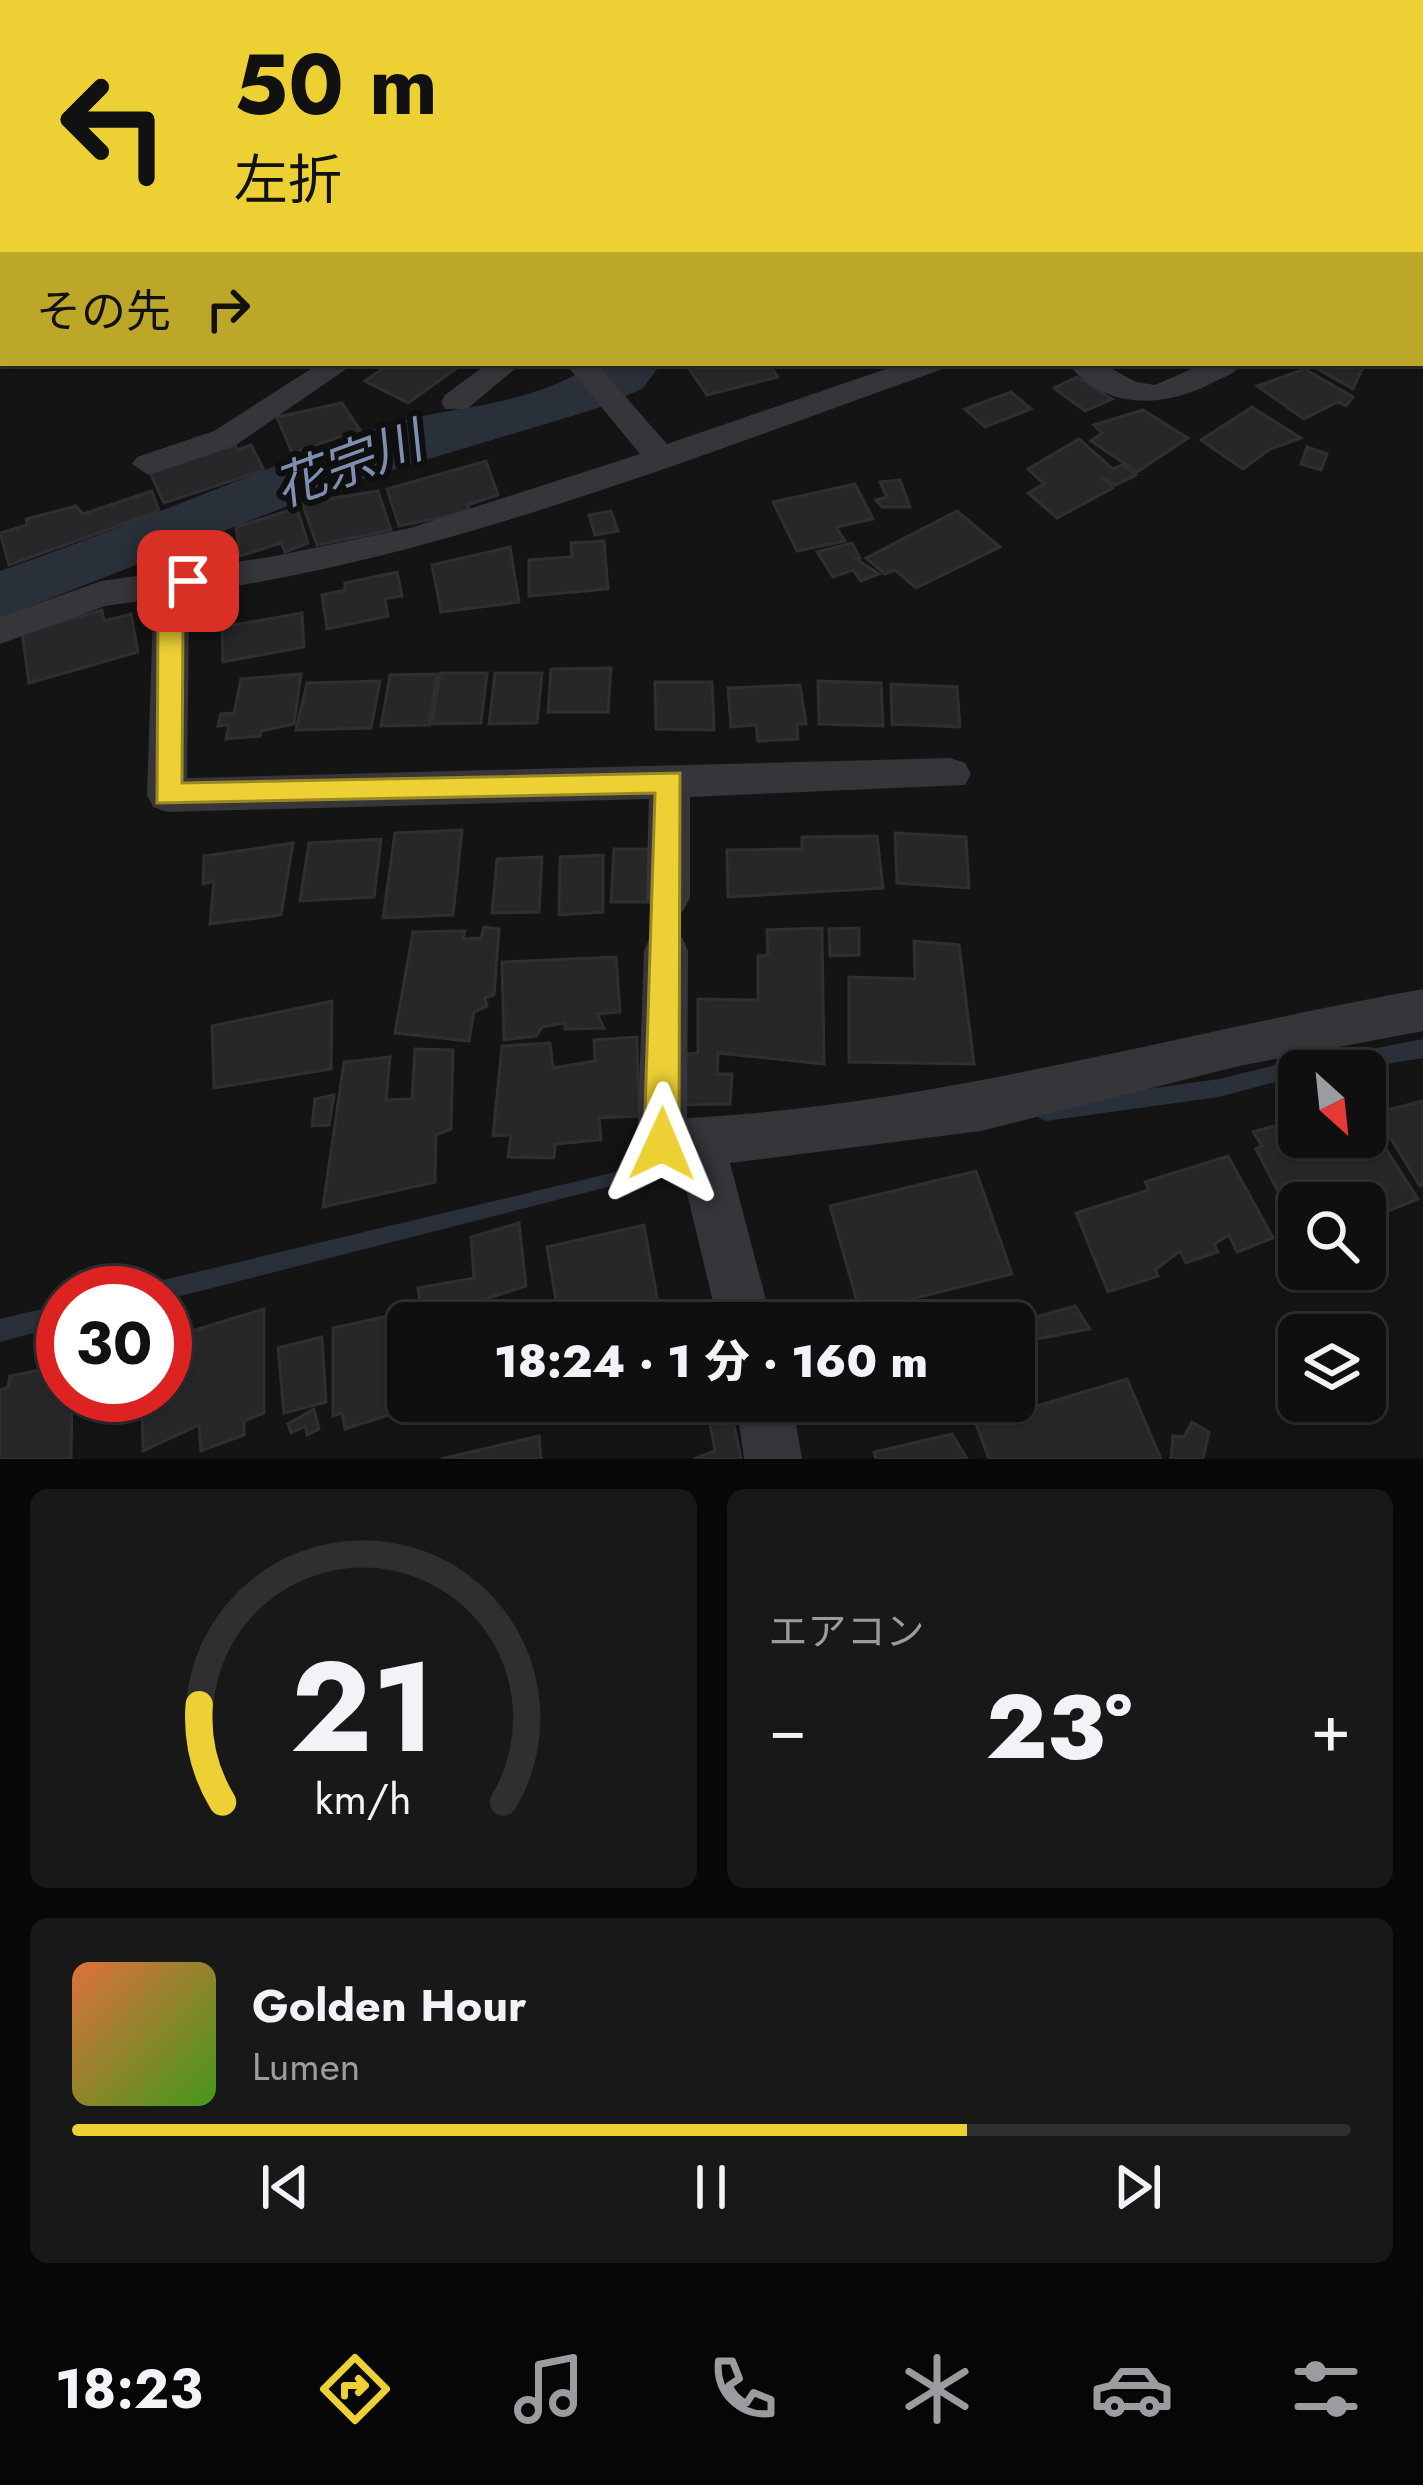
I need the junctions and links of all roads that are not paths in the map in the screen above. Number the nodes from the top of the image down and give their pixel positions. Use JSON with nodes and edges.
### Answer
{"nodes":[{"id":1,"x":335,"y":366,"type":"edge"},
{"id":2,"x":504,"y":366,"type":"edge"},
{"id":3,"x":581,"y":366,"type":"edge"},
{"id":4,"x":923,"y":366,"type":"edge"},
{"id":5,"x":1086,"y":366,"type":"edge"},
{"id":6,"x":1223,"y":366,"type":"edge"},
{"id":7,"x":456,"y":402,"type":"dead end"},
{"id":8,"x":659,"y":454,"type":"junction"},
{"id":9,"x":148,"y":464,"type":"dead end"},
{"id":10,"x":188,"y":581,"type":"junction"},
{"id":11,"x":0,"y":631,"type":"edge"},
{"id":12,"x":950,"y":774,"type":"dead end"},
{"id":13,"x":670,"y":781,"type":"junction"},
{"id":14,"x":1423,"y":1010,"type":"edge"},
{"id":15,"x":700,"y":1142,"type":"junction"},
{"id":16,"x":740,"y":1302,"type":"edge"},
{"id":17,"x":767,"y":1422,"type":"edge"},
{"id":18,"x":773,"y":1459,"type":"edge"}],
"edges":[{"from":1,"to":9,"type":"street"},
{"from":2,"to":7,"type":"street"},
{"from":3,"to":8,"type":"street"},
{"from":4,"to":8,"type":"street"},
{"from":5,"to":6,"type":"street"},
{"from":8,"to":10,"type":"street"},
{"from":10,"to":11,"type":"street"},
{"from":10,"to":13,"type":"street"},
{"from":12,"to":13,"type":"street"},
{"from":13,"to":15,"type":"street"},
{"from":14,"to":15,"type":"street"},
{"from":15,"to":16,"type":"street"},
{"from":17,"to":18,"type":"street"}]}
